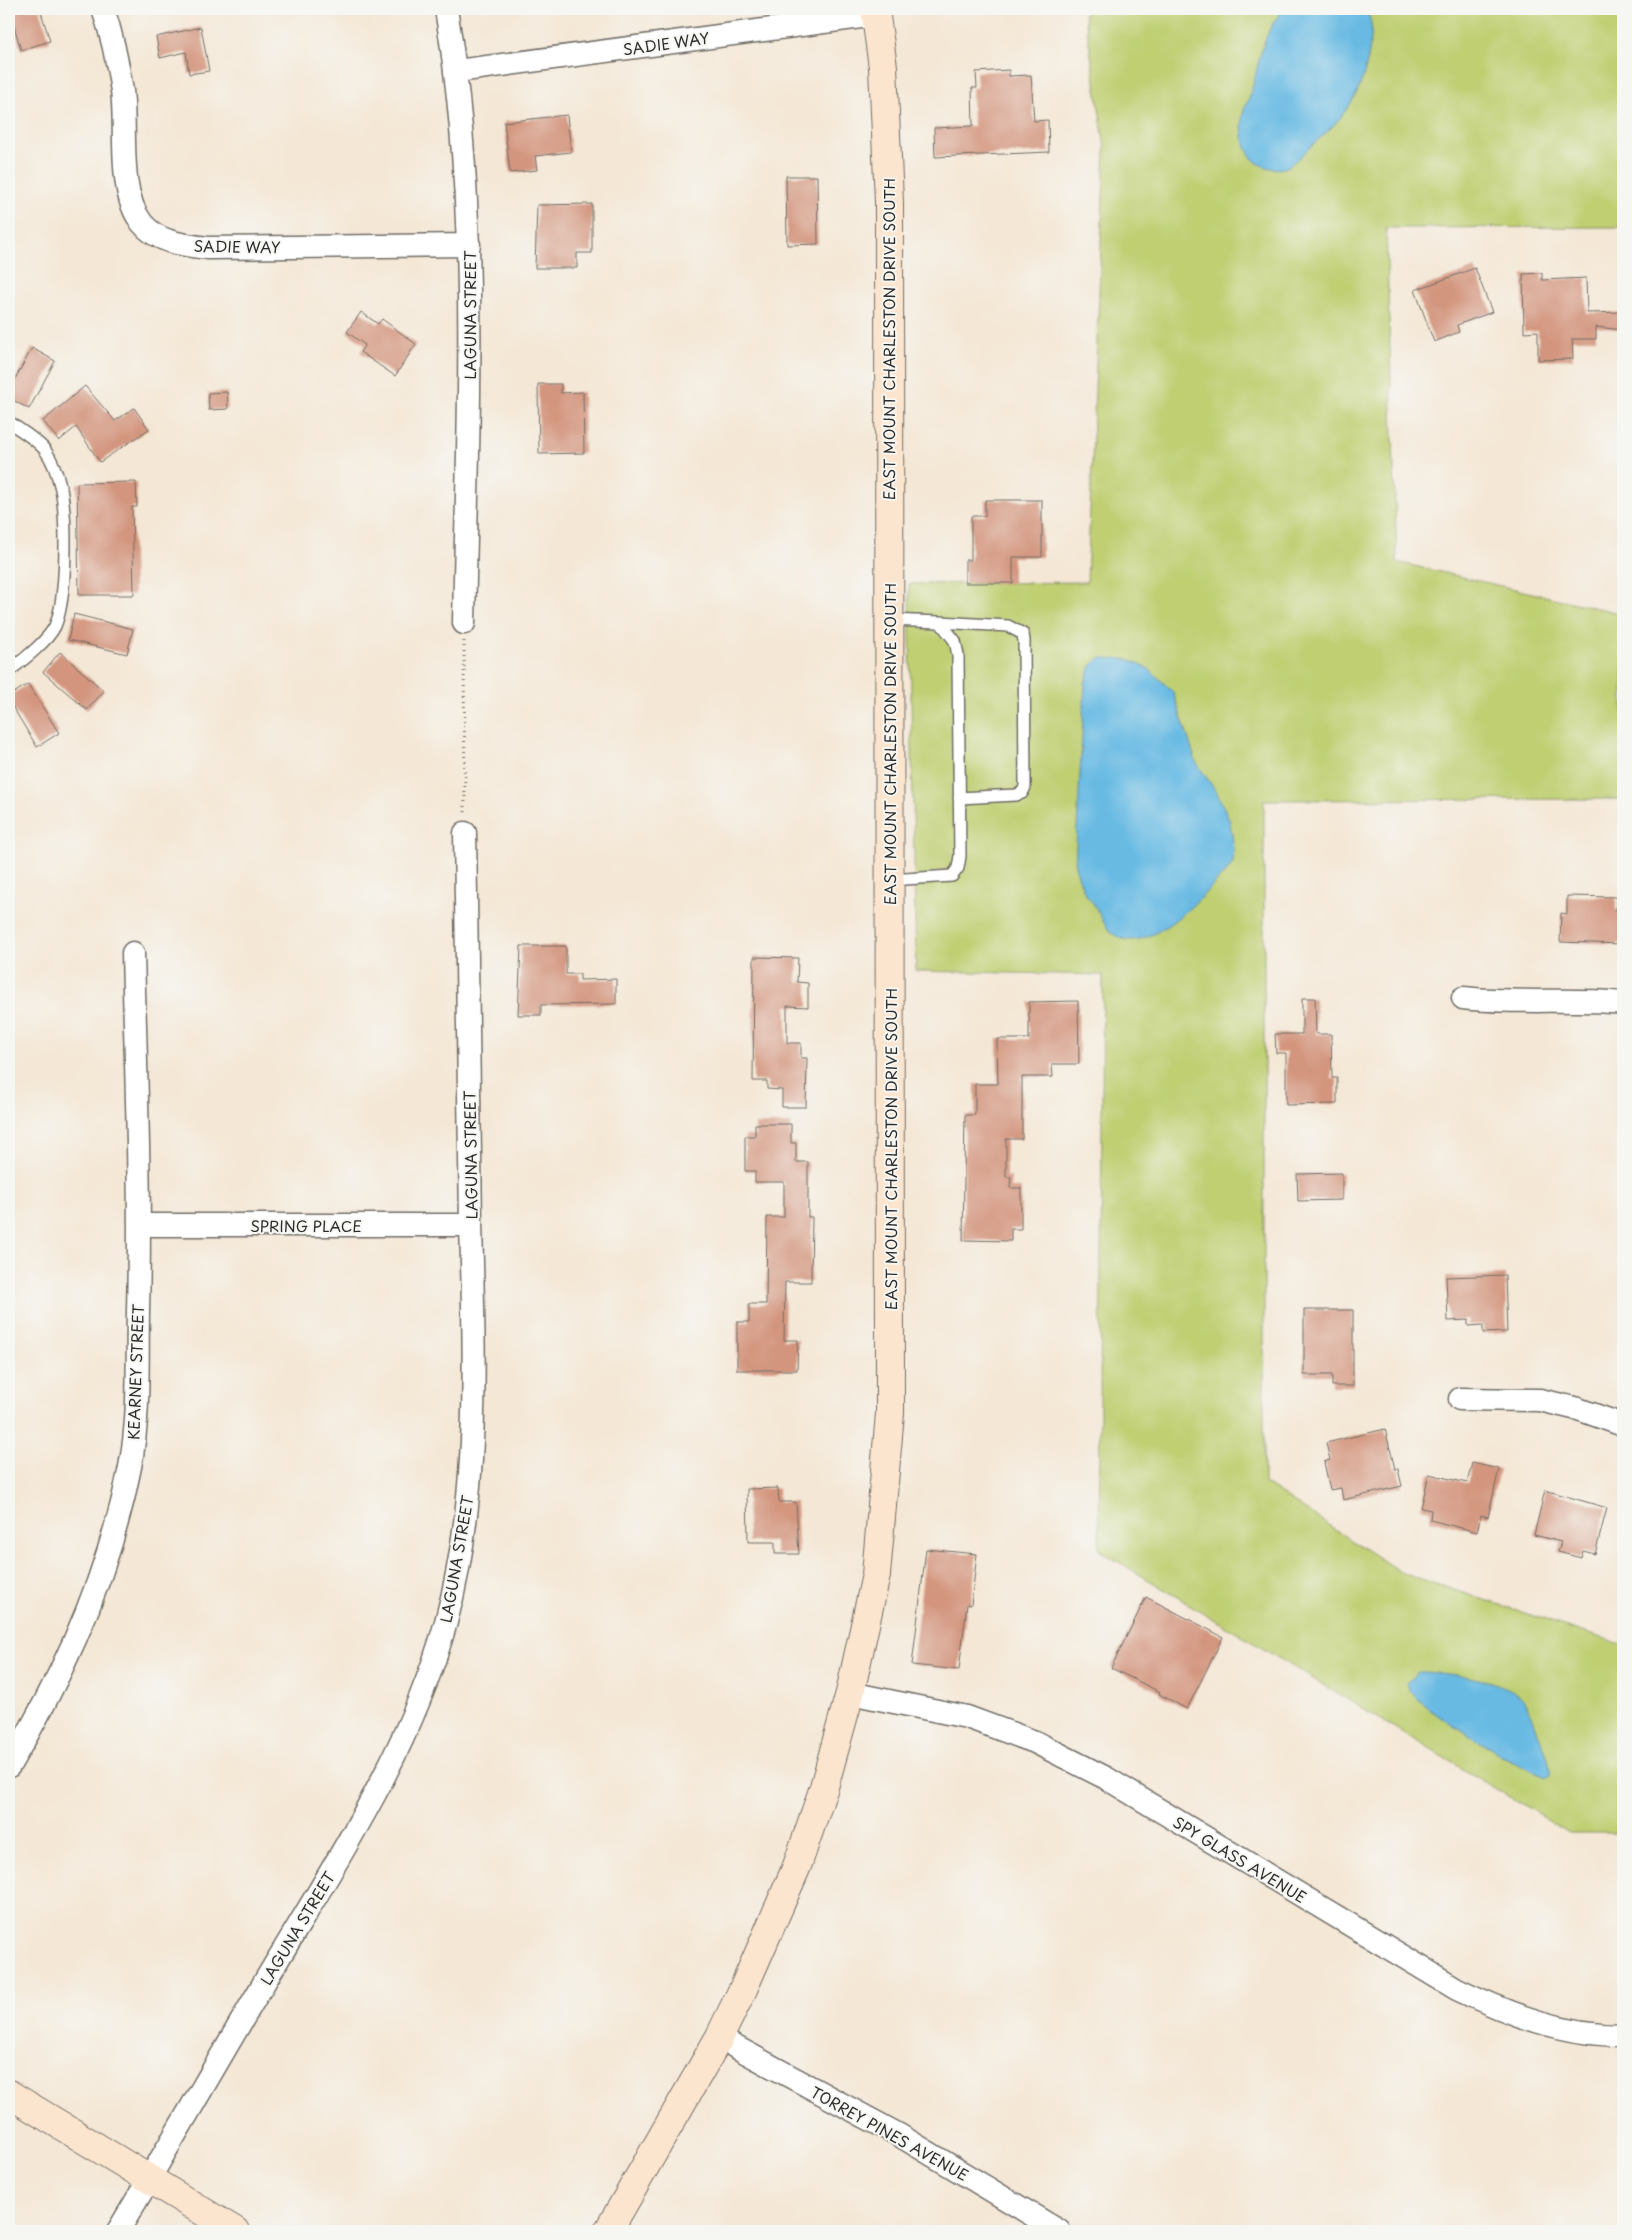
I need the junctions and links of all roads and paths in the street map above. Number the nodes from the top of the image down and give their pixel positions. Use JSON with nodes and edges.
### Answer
{"nodes":[{"id":1,"x":103,"y":9,"type":"edge"},
{"id":2,"x":446,"y":9,"type":"edge"},
{"id":3,"x":875,"y":12,"type":"edge"},
{"id":4,"x":457,"y":71,"type":"junction"},
{"id":5,"x":469,"y":246,"type":"junction"},
{"id":6,"x":9,"y":422,"type":"edge"},
{"id":7,"x":889,"y":620,"type":"junction"},
{"id":8,"x":940,"y":622,"type":"junction"},
{"id":9,"x":464,"y":623,"type":"joint"},
{"id":10,"x":9,"y":671,"type":"edge"},
{"id":11,"x":959,"y":798,"type":"junction"},
{"id":12,"x":466,"y":833,"type":"joint"},
{"id":13,"x":889,"y":880,"type":"junction"},
{"id":14,"x":133,"y":953,"type":"dead end"},
{"id":15,"x":1463,"y":998,"type":"dead end"},
{"id":16,"x":1623,"y":1003,"type":"edge"},
{"id":17,"x":471,"y":1224,"type":"junction"},
{"id":18,"x":140,"y":1225,"type":"junction"},
{"id":19,"x":1460,"y":1399,"type":"dead end"},
{"id":20,"x":1623,"y":1425,"type":"edge"},
{"id":21,"x":850,"y":1693,"type":"junction"},
{"id":22,"x":9,"y":1766,"type":"edge"},
{"id":23,"x":1623,"y":2035,"type":"edge"},
{"id":24,"x":718,"y":2038,"type":"junction"},
{"id":25,"x":9,"y":2094,"type":"edge"},
{"id":26,"x":150,"y":2179,"type":"junction"},
{"id":27,"x":118,"y":2231,"type":"edge"},
{"id":28,"x":235,"y":2231,"type":"edge"},
{"id":29,"x":608,"y":2231,"type":"edge"},
{"id":30,"x":1059,"y":2231,"type":"edge"}],
"edges":[{"from":1,"to":5,"type":"street","name":"SADIE WAY"},
{"from":2,"to":4,"type":"street","name":"LAGUNA STREET"},
{"from":3,"to":4,"type":"street","name":"SADIE WAY"},
{"from":3,"to":7,"type":"street","name":"EAST MOUNT CHARLESTON DRIVE SOUTH"},
{"from":4,"to":5,"type":"street","name":"LAGUNA STREET"},
{"from":5,"to":9,"type":"street","name":"LAGUNA STREET"},
{"from":6,"to":10,"type":"lane"},
{"from":7,"to":8,"type":"lane"},
{"from":7,"to":13,"type":"street","name":"EAST MOUNT CHARLESTON DRIVE SOUTH"},
{"from":8,"to":11,"type":"lane"},
{"from":8,"to":11,"type":"lane"},
{"from":9,"to":12,"type":"path"},
{"from":11,"to":13,"type":"lane"},
{"from":12,"to":17,"type":"street","name":"LAGUNA STREET"},
{"from":13,"to":21,"type":"street","name":"EAST MOUNT CHARLESTON DRIVE SOUTH"},
{"from":14,"to":18,"type":"street","name":"KEARNEY STREET"},
{"from":15,"to":16,"type":"street"},
{"from":17,"to":18,"type":"street","name":"SPRING PLACE"},
{"from":17,"to":26,"type":"street","name":"LAGUNA STREET"},
{"from":18,"to":22,"type":"street","name":"KEARNEY STREET"},
{"from":19,"to":20,"type":"street"},
{"from":21,"to":23,"type":"street","name":"SPY GLASS AVENUE"},
{"from":21,"to":24,"type":"street","name":"EAST MOUNT CHARLESTON DRIVE SOUTH"},
{"from":24,"to":29,"type":"street","name":"EAST MOUNT CHARLESTON DRIVE SOUTH"},
{"from":24,"to":30,"type":"street","name":"TORREY PINES AVENUE"},
{"from":25,"to":26,"type":"street"},
{"from":26,"to":27,"type":"street","name":"LAGUNA STREET"},
{"from":26,"to":28,"type":"street"}]}
